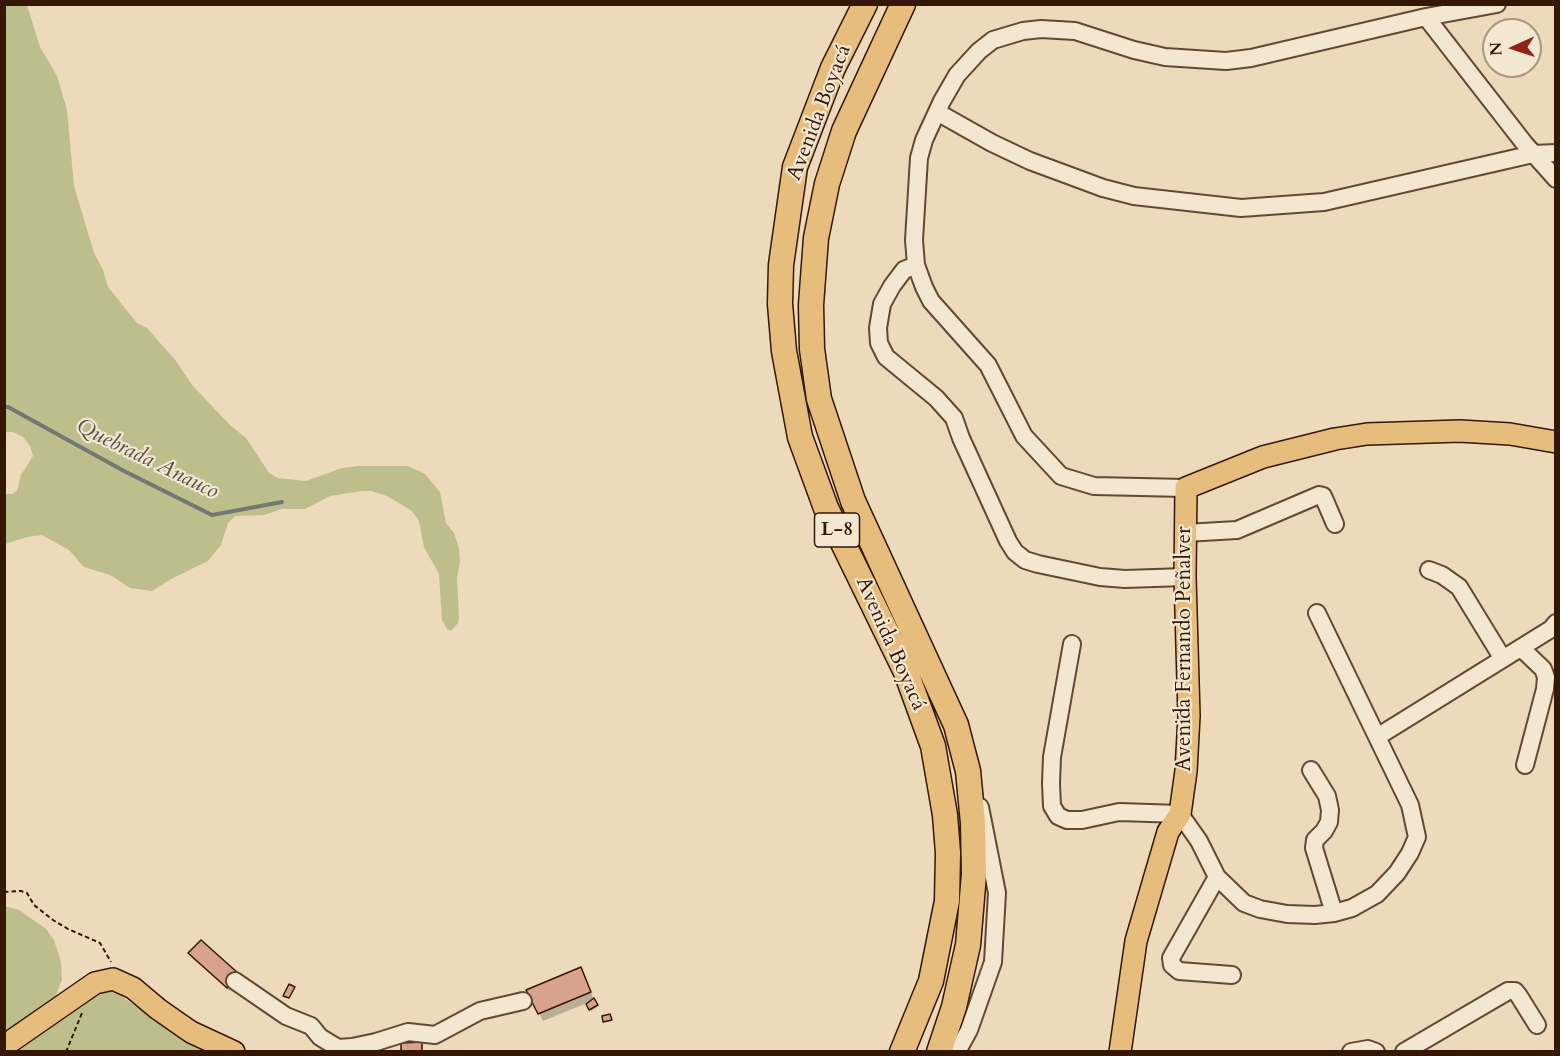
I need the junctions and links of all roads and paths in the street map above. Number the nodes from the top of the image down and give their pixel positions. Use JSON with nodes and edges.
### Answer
{"nodes":[{"id":1,"x":865,"y":4,"type":"edge"},
{"id":2,"x":903,"y":4,"type":"edge"},
{"id":3,"x":1497,"y":4,"type":"edge"},
{"id":4,"x":1425,"y":17,"type":"junction"},
{"id":5,"x":937,"y":112,"type":"junction"},
{"id":6,"x":1556,"y":153,"type":"edge"},
{"id":7,"x":1533,"y":154,"type":"junction"},
{"id":8,"x":1556,"y":179,"type":"edge"},
{"id":9,"x":916,"y":265,"type":"junction"},
{"id":10,"x":1556,"y":442,"type":"edge"},
{"id":11,"x":1186,"y":488,"type":"junction"},
{"id":12,"x":1335,"y":524,"type":"dead end"},
{"id":13,"x":1185,"y":533,"type":"junction"},
{"id":14,"x":1429,"y":570,"type":"dead end"},
{"id":15,"x":1185,"y":577,"type":"junction"},
{"id":16,"x":1317,"y":613,"type":"dead end"},
{"id":17,"x":1556,"y":623,"type":"edge"},
{"id":18,"x":1072,"y":644,"type":"dead end"},
{"id":19,"x":1521,"y":648,"type":"junction"},
{"id":20,"x":1503,"y":659,"type":"junction"},
{"id":21,"x":1377,"y":737,"type":"junction"},
{"id":22,"x":1525,"y":765,"type":"dead end"},
{"id":23,"x":1311,"y":770,"type":"dead end"},
{"id":24,"x":968,"y":771,"type":"junction"},
{"id":25,"x":1180,"y":814,"type":"junction"},
{"id":26,"x":1217,"y":877,"type":"junction"},
{"id":27,"x":4,"y":892,"type":"edge"},
{"id":28,"x":1334,"y":914,"type":"junction"},
{"id":29,"x":1232,"y":975,"type":"dead end"},
{"id":30,"x":113,"y":979,"type":"junction"},
{"id":31,"x":235,"y":981,"type":"dead end"},
{"id":32,"x":523,"y":1001,"type":"dead end"},
{"id":33,"x":82,"y":1012,"type":"dead end"},
{"id":34,"x":1537,"y":1025,"type":"dead end"},
{"id":35,"x":4,"y":1046,"type":"edge"},
{"id":36,"x":336,"y":1050,"type":"edge"},
{"id":37,"x":1120,"y":1051,"type":"edge"},
{"id":38,"x":66,"y":1052,"type":"edge"},
{"id":39,"x":234,"y":1052,"type":"edge"},
{"id":40,"x":902,"y":1052,"type":"edge"},
{"id":41,"x":939,"y":1052,"type":"edge"},
{"id":42,"x":957,"y":1052,"type":"edge"},
{"id":43,"x":1351,"y":1052,"type":"edge"},
{"id":44,"x":1376,"y":1052,"type":"edge"},
{"id":45,"x":1404,"y":1052,"type":"edge"}],
"edges":[{"from":1,"to":40,"type":"highway","name":"Avenida Boyacá","number":"L-8"},
{"from":2,"to":24,"type":"highway","name":"Avenida Boyacá","number":"L-8"},
{"from":3,"to":4,"type":"street"},
{"from":4,"to":5,"type":"street"},
{"from":4,"to":7,"type":"street"},
{"from":5,"to":7,"type":"street"},
{"from":5,"to":9,"type":"street"},
{"from":6,"to":7,"type":"street"},
{"from":7,"to":8,"type":"street"},
{"from":9,"to":11,"type":"street"},
{"from":9,"to":15,"type":"street"},
{"from":10,"to":11,"type":"main road"},
{"from":11,"to":13,"type":"main road","name":"Avenida Fernando Peñalver"},
{"from":12,"to":13,"type":"street"},
{"from":13,"to":15,"type":"main road","name":"Avenida Fernando Peñalver"},
{"from":14,"to":20,"type":"street"},
{"from":15,"to":25,"type":"main road","name":"Avenida Fernando Peñalver"},
{"from":16,"to":21,"type":"street"},
{"from":17,"to":19,"type":"street"},
{"from":18,"to":25,"type":"street"},
{"from":19,"to":20,"type":"street"},
{"from":19,"to":22,"type":"street"},
{"from":20,"to":21,"type":"street"},
{"from":21,"to":28,"type":"street"},
{"from":23,"to":28,"type":"street"},
{"from":24,"to":41,"type":"highway","name":"Avenida Boyacá","number":"L-8"},
{"from":24,"to":42,"type":"street"},
{"from":25,"to":26,"type":"street"},
{"from":25,"to":37,"type":"main road","name":"Avenida Fernando Peñalver"},
{"from":26,"to":28,"type":"street"},
{"from":26,"to":29,"type":"street"},
{"from":27,"to":30,"type":"path"},
{"from":30,"to":35,"type":"main road"},
{"from":30,"to":39,"type":"main road"},
{"from":31,"to":36,"type":"street"},
{"from":32,"to":36,"type":"street"},
{"from":33,"to":38,"type":"path"},
{"from":34,"to":45,"type":"street"},
{"from":43,"to":44,"type":"street"}]}
